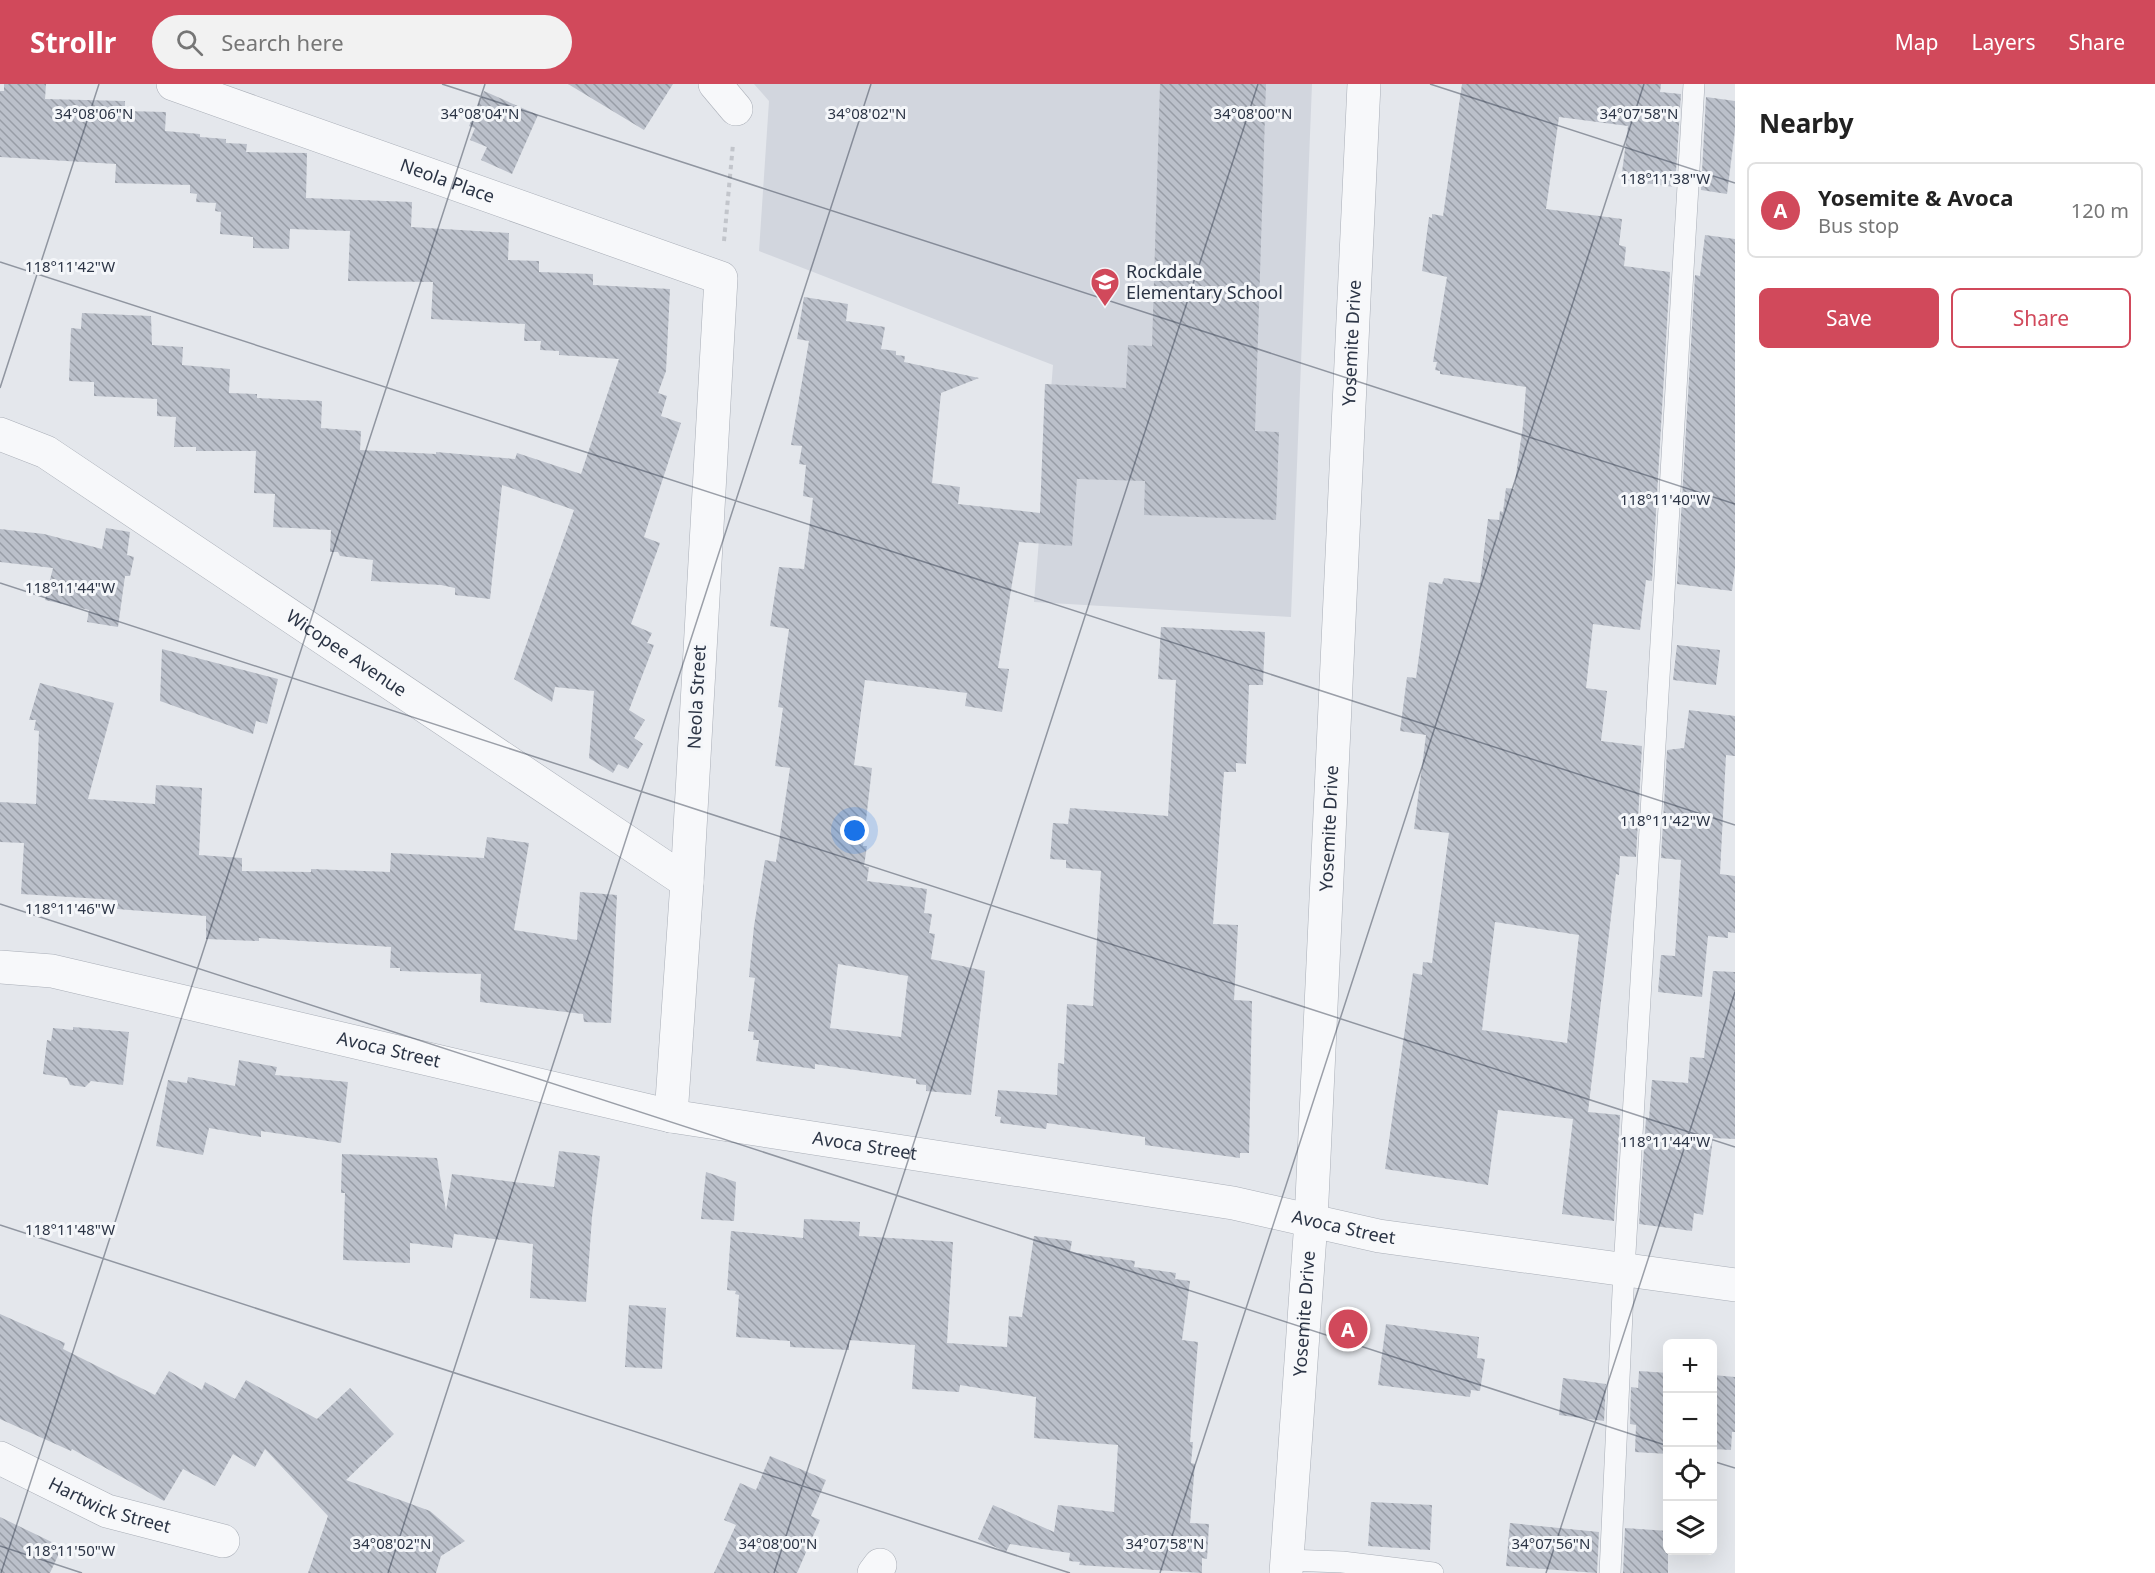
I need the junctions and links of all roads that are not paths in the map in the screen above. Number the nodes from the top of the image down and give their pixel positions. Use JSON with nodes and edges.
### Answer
{"nodes":[{"id":1,"x":173,"y":84,"type":"edge"},
{"id":2,"x":715,"y":84,"type":"edge"},
{"id":3,"x":1364,"y":84,"type":"edge"},
{"id":4,"x":1694,"y":84,"type":"edge"},
{"id":5,"x":736,"y":109,"type":"road end"},
{"id":6,"x":721,"y":278,"type":"joint"},
{"id":7,"x":0,"y":434,"type":"edge"},
{"id":8,"x":687,"y":882,"type":"junction"},
{"id":9,"x":0,"y":967,"type":"edge"},
{"id":10,"x":671,"y":1116,"type":"junction"},
{"id":11,"x":1311,"y":1221,"type":"junction"},
{"id":12,"x":1624,"y":1270,"type":"junction"},
{"id":13,"x":1735,"y":1285,"type":"edge"},
{"id":14,"x":0,"y":1458,"type":"edge"},
{"id":15,"x":223,"y":1541,"type":"dead end"},
{"id":16,"x":1286,"y":1567,"type":"edge"},
{"id":17,"x":1433,"y":1573,"type":"edge"},
{"id":18,"x":1610,"y":1573,"type":"edge"}],
"edges":[{"from":1,"to":6,"type":"street","name":"Neola Place"},
{"from":2,"to":5,"type":"street"},
{"from":3,"to":11,"type":"street","name":"Yosemite Drive"},
{"from":4,"to":12,"type":"lane"},
{"from":6,"to":8,"type":"street","name":"Neola Street"},
{"from":7,"to":8,"type":"street","name":"Wicopee Avenue"},
{"from":8,"to":10,"type":"street","name":"Neola Street"},
{"from":9,"to":10,"type":"street","name":"Avoca Street"},
{"from":10,"to":11,"type":"street","name":"Avoca Street"},
{"from":11,"to":12,"type":"street","name":"Avoca Street"},
{"from":11,"to":16,"type":"street","name":"Yosemite Drive"},
{"from":12,"to":13,"type":"street","name":"Avoca Street"},
{"from":12,"to":18,"type":"lane"},
{"from":14,"to":15,"type":"street","name":"Hartwick Street"},
{"from":16,"to":17,"type":"lane"}]}
